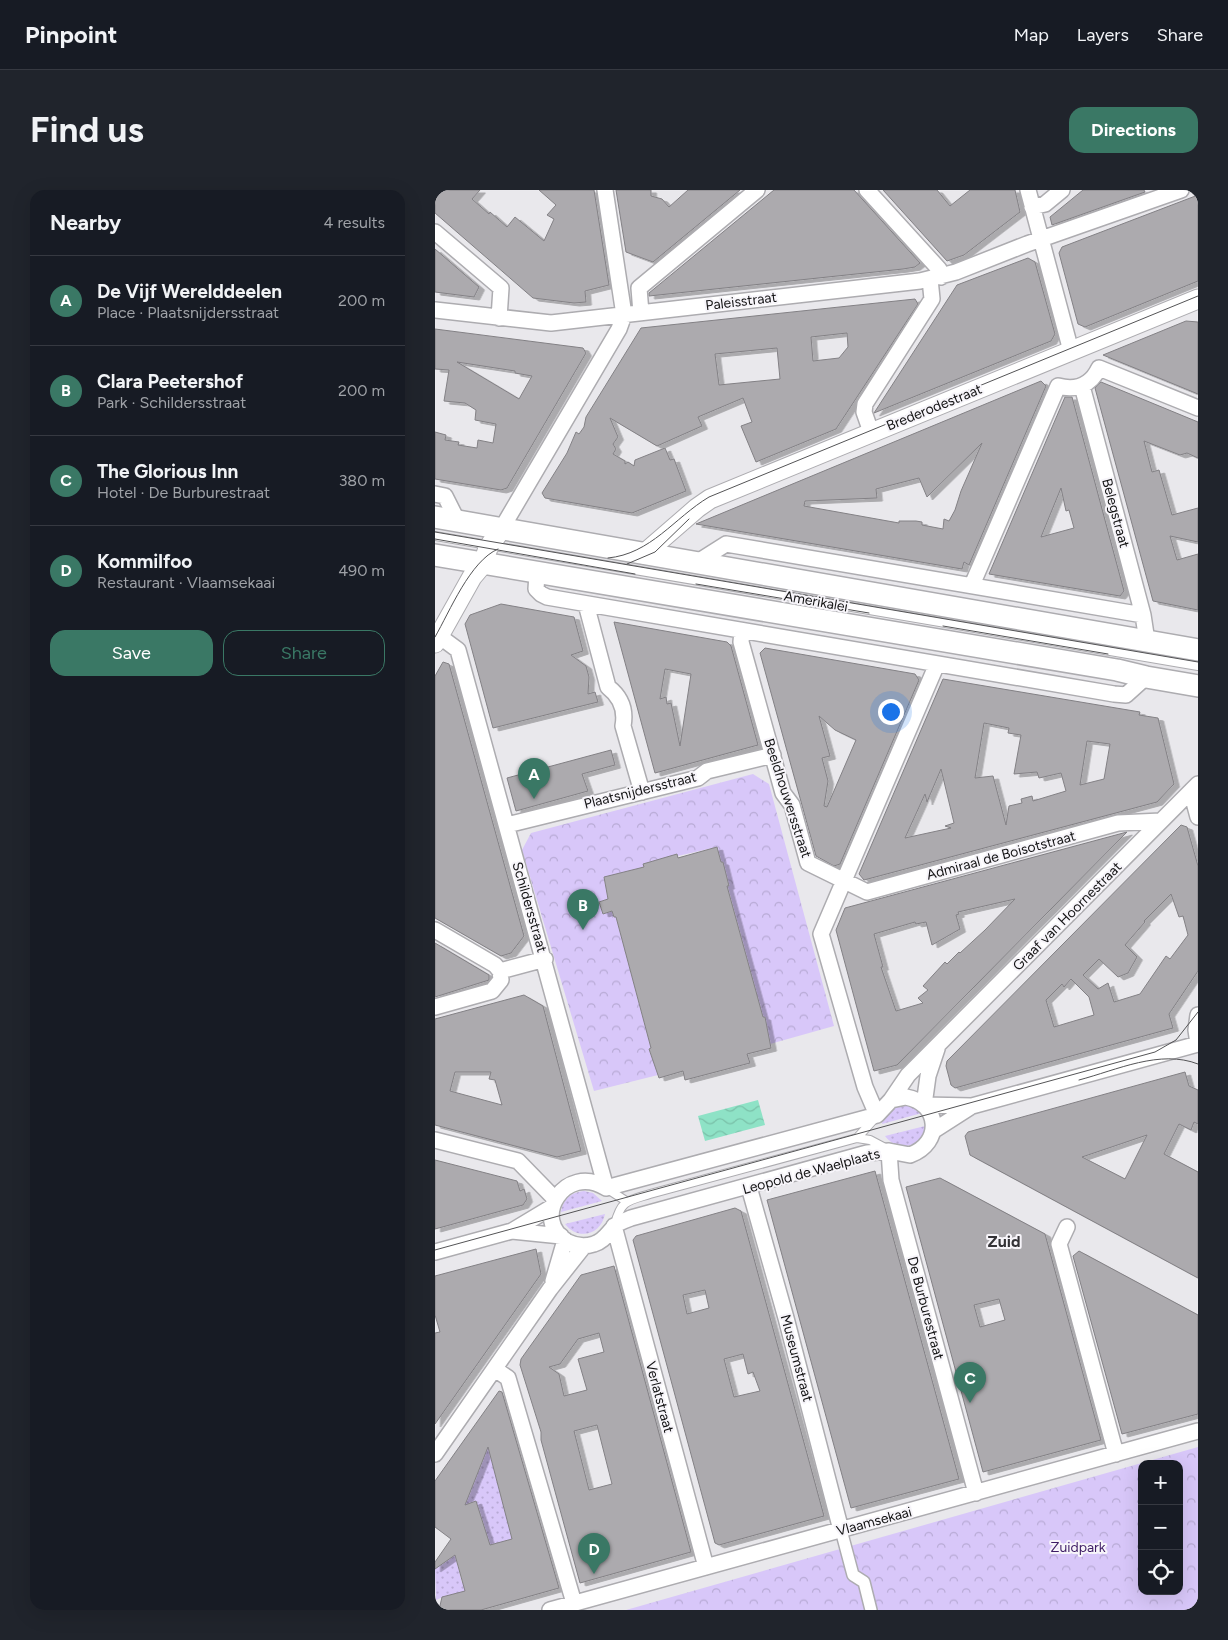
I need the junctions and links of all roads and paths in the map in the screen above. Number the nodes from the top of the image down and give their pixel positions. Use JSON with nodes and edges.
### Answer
{"nodes":[{"id":1,"x":605,"y":190,"type":"edge"},
{"id":2,"x":757,"y":190,"type":"edge"},
{"id":3,"x":867,"y":190,"type":"edge"},
{"id":4,"x":1028,"y":190,"type":"edge"},
{"id":5,"x":1062,"y":190,"type":"edge"},
{"id":6,"x":1181,"y":190,"type":"edge"},
{"id":7,"x":1032,"y":207,"type":"junction"},
{"id":8,"x":435,"y":232,"type":"edge"},
{"id":9,"x":1041,"y":240,"type":"junction"},
{"id":10,"x":936,"y":278,"type":"junction"},
{"id":11,"x":1198,"y":299,"type":"edge"},
{"id":12,"x":435,"y":310,"type":"edge"},
{"id":13,"x":641,"y":313,"type":"junction"},
{"id":14,"x":625,"y":315,"type":"junction"},
{"id":15,"x":499,"y":318,"type":"junction"},
{"id":16,"x":1071,"y":351,"type":"junction"},
{"id":17,"x":1082,"y":386,"type":"junction"},
{"id":18,"x":1198,"y":408,"type":"edge"},
{"id":19,"x":871,"y":432,"type":"junction"},
{"id":20,"x":435,"y":494,"type":"edge"},
{"id":21,"x":435,"y":517,"type":"edge"},
{"id":22,"x":457,"y":520,"type":"junction"},
{"id":23,"x":677,"y":526,"type":"junction"},
{"id":24,"x":435,"y":536,"type":"edge"},
{"id":25,"x":491,"y":546,"type":"junction"},
{"id":26,"x":644,"y":554,"type":"junction"},
{"id":27,"x":435,"y":555,"type":"edge"},
{"id":28,"x":691,"y":562,"type":"junction"},
{"id":29,"x":601,"y":565,"type":"junction"},
{"id":30,"x":537,"y":574,"type":"junction"},
{"id":31,"x":973,"y":585,"type":"junction"},
{"id":32,"x":586,"y":604,"type":"junction"},
{"id":33,"x":1143,"y":615,"type":"junction"},
{"id":34,"x":439,"y":631,"type":"edge"},
{"id":35,"x":742,"y":631,"type":"junction"},
{"id":36,"x":1147,"y":641,"type":"junction"},
{"id":37,"x":1198,"y":650,"type":"edge"},
{"id":38,"x":937,"y":664,"type":"junction"},
{"id":39,"x":1198,"y":666,"type":"edge"},
{"id":40,"x":1146,"y":678,"type":"junction"},
{"id":41,"x":1198,"y":686,"type":"edge"},
{"id":42,"x":773,"y":755,"type":"junction"},
{"id":43,"x":1194,"y":788,"type":"edge"},
{"id":44,"x":642,"y":792,"type":"junction"},
{"id":45,"x":1198,"y":817,"type":"edge"},
{"id":46,"x":1161,"y":821,"type":"junction"},
{"id":47,"x":507,"y":825,"type":"junction"},
{"id":48,"x":843,"y":880,"type":"junction"},
{"id":49,"x":435,"y":930,"type":"edge"},
{"id":50,"x":545,"y":958,"type":"junction"},
{"id":51,"x":500,"y":971,"type":"junction"},
{"id":52,"x":435,"y":1007,"type":"edge"},
{"id":53,"x":1198,"y":1015,"type":"edge"},
{"id":54,"x":1198,"y":1044,"type":"edge"},
{"id":55,"x":937,"y":1047,"type":"junction"},
{"id":56,"x":891,"y":1100,"type":"junction"},
{"id":57,"x":924,"y":1105,"type":"junction"},
{"id":58,"x":972,"y":1106,"type":"junction"},
{"id":59,"x":877,"y":1115,"type":"junction"},
{"id":60,"x":933,"y":1131,"type":"junction"},
{"id":61,"x":857,"y":1138,"type":"junction"},
{"id":62,"x":435,"y":1140,"type":"edge"},
{"id":63,"x":889,"y":1151,"type":"junction"},
{"id":64,"x":749,"y":1187,"type":"junction"},
{"id":65,"x":606,"y":1188,"type":"junction"},
{"id":66,"x":626,"y":1201,"type":"junction"},
{"id":67,"x":554,"y":1203,"type":"junction"},
{"id":68,"x":614,"y":1226,"type":"junction"},
{"id":69,"x":1067,"y":1227,"type":"dead end"},
{"id":70,"x":512,"y":1231,"type":"junction"},
{"id":71,"x":563,"y":1238,"type":"junction"},
{"id":72,"x":584,"y":1246,"type":"junction"},
{"id":73,"x":435,"y":1252,"type":"edge"},
{"id":74,"x":550,"y":1289,"type":"junction"},
{"id":75,"x":495,"y":1369,"type":"junction"},
{"id":76,"x":1198,"y":1431,"type":"edge"},
{"id":77,"x":435,"y":1454,"type":"edge"},
{"id":78,"x":1116,"y":1454,"type":"junction"},
{"id":79,"x":976,"y":1492,"type":"junction"},
{"id":80,"x":841,"y":1530,"type":"junction"},
{"id":81,"x":706,"y":1567,"type":"junction"},
{"id":82,"x":574,"y":1604,"type":"junction"},
{"id":83,"x":550,"y":1610,"type":"edge"},
{"id":84,"x":871,"y":1610,"type":"edge"}],
"edges":[{"from":1,"to":14,"type":"street"},
{"from":2,"to":13,"type":"street"},
{"from":3,"to":10,"type":"street"},
{"from":4,"to":7,"type":"street"},
{"from":5,"to":7,"type":"street"},
{"from":6,"to":9,"type":"street","name":"Paleisstraat"},
{"from":7,"to":9,"type":"street"},
{"from":8,"to":15,"type":"street"},
{"from":9,"to":10,"type":"street","name":"Paleisstraat"},
{"from":9,"to":16,"type":"street"},
{"from":10,"to":13,"type":"street","name":"Paleisstraat"},
{"from":10,"to":19,"type":"street"},
{"from":11,"to":16,"type":"street","name":"Brederodestraat"},
{"from":12,"to":15,"type":"street","name":"Paleisstraat"},
{"from":13,"to":14,"type":"street","name":"Paleisstraat"},
{"from":14,"to":15,"type":"street","name":"Paleisstraat"},
{"from":14,"to":25,"type":"street"},
{"from":16,"to":19,"type":"street","name":"Brederodestraat"},
{"from":17,"to":18,"type":"street"},
{"from":17,"to":31,"type":"street"},
{"from":17,"to":33,"type":"street","name":"Belegstraat"},
{"from":19,"to":23,"type":"street","name":"Brederodestraat"},
{"from":20,"to":22,"type":"street"},
{"from":21,"to":22,"type":"main road","name":"Amerikalei"},
{"from":22,"to":25,"type":"main road","name":"Amerikalei"},
{"from":23,"to":26,"type":"street","name":"Brederodestraat"},
{"from":23,"to":28,"type":"street"},
{"from":24,"to":25,"type":"lane","name":"Amerikalei"},
{"from":25,"to":26,"type":"main road","name":"Amerikalei"},
{"from":25,"to":27,"type":"main road","name":"Amerikalei"},
{"from":25,"to":29,"type":"lane","name":"Amerikalei"},
{"from":25,"to":30,"type":"main road","name":"Amerikalei"},
{"from":25,"to":34,"type":"street"},
{"from":26,"to":28,"type":"main road","name":"Amerikalei"},
{"from":26,"to":29,"type":"lane","name":"Brederodestraat"},
{"from":28,"to":31,"type":"street"},
{"from":28,"to":36,"type":"main road","name":"Amerikalei"},
{"from":29,"to":39,"type":"lane","name":"Amerikalei"},
{"from":30,"to":32,"type":"street"},
{"from":30,"to":40,"type":"main road","name":"Amerikalei"},
{"from":31,"to":33,"type":"street"},
{"from":32,"to":35,"type":"street"},
{"from":32,"to":44,"type":"street"},
{"from":33,"to":36,"type":"street","name":"Belegstraat"},
{"from":34,"to":47,"type":"street","name":"Schildersstraat"},
{"from":35,"to":38,"type":"street"},
{"from":35,"to":42,"type":"street","name":"Beeldhouwersstraat"},
{"from":36,"to":37,"type":"main road","name":"Amerikalei"},
{"from":38,"to":40,"type":"street"},
{"from":38,"to":48,"type":"street"},
{"from":40,"to":41,"type":"main road","name":"Amerikalei"},
{"from":42,"to":44,"type":"street","name":"Plaatsnijdersstraat"},
{"from":42,"to":48,"type":"street","name":"Beeldhouwersstraat"},
{"from":43,"to":45,"type":"street"},
{"from":43,"to":46,"type":"street","name":"Graaf van Hoornestraat"},
{"from":44,"to":47,"type":"street","name":"Plaatsnijdersstraat"},
{"from":46,"to":48,"type":"street","name":"Admiraal de Boisotstraat"},
{"from":46,"to":55,"type":"street","name":"Graaf van Hoornestraat"},
{"from":47,"to":50,"type":"street","name":"Schildersstraat"},
{"from":48,"to":59,"type":"street"},
{"from":49,"to":51,"type":"street"},
{"from":50,"to":51,"type":"street"},
{"from":50,"to":65,"type":"street","name":"Schildersstraat"},
{"from":51,"to":52,"type":"street"},
{"from":53,"to":54,"type":"street"},
{"from":54,"to":58,"type":"street"},
{"from":55,"to":56,"type":"street","name":"Graaf van Hoornestraat"},
{"from":55,"to":57,"type":"street","name":"Graaf van Hoornestraat"},
{"from":56,"to":57,"type":"street"},
{"from":56,"to":59,"type":"street"},
{"from":57,"to":58,"type":"street"},
{"from":57,"to":60,"type":"street"},
{"from":58,"to":60,"type":"street"},
{"from":59,"to":61,"type":"lane"},
{"from":59,"to":65,"type":"street"},
{"from":60,"to":63,"type":"street","name":"Leopold de Waelplaats"},
{"from":61,"to":63,"type":"lane"},
{"from":61,"to":66,"type":"lane"},
{"from":62,"to":67,"type":"street"},
{"from":63,"to":64,"type":"street","name":"Leopold de Waelplaats"},
{"from":63,"to":79,"type":"street","name":"De Burburestraat"},
{"from":64,"to":68,"type":"street","name":"Leopold de Waelplaats"},
{"from":64,"to":80,"type":"street","name":"Museumstraat"},
{"from":65,"to":66,"type":"lane"},
{"from":65,"to":67,"type":"street"},
{"from":66,"to":68,"type":"lane"},
{"from":67,"to":70,"type":"street"},
{"from":67,"to":71,"type":"street"},
{"from":68,"to":72,"type":"street","name":"Leopold de Waelplaats"},
{"from":68,"to":81,"type":"street","name":"Verlatstraat"},
{"from":69,"to":78,"type":"street"},
{"from":70,"to":71,"type":"street"},
{"from":70,"to":73,"type":"street"},
{"from":71,"to":72,"type":"street"},
{"from":71,"to":74,"type":"street"},
{"from":72,"to":74,"type":"street"},
{"from":74,"to":75,"type":"street"},
{"from":75,"to":77,"type":"street"},
{"from":75,"to":82,"type":"street"},
{"from":76,"to":78,"type":"street","name":"Vlaamsekaai"},
{"from":78,"to":79,"type":"street","name":"Vlaamsekaai"},
{"from":79,"to":80,"type":"street","name":"Vlaamsekaai"},
{"from":80,"to":81,"type":"street","name":"Vlaamsekaai"},
{"from":80,"to":84,"type":"street"},
{"from":81,"to":82,"type":"street","name":"Vlaamsekaai"},
{"from":82,"to":83,"type":"street","name":"Vlaamsekaai"}]}
